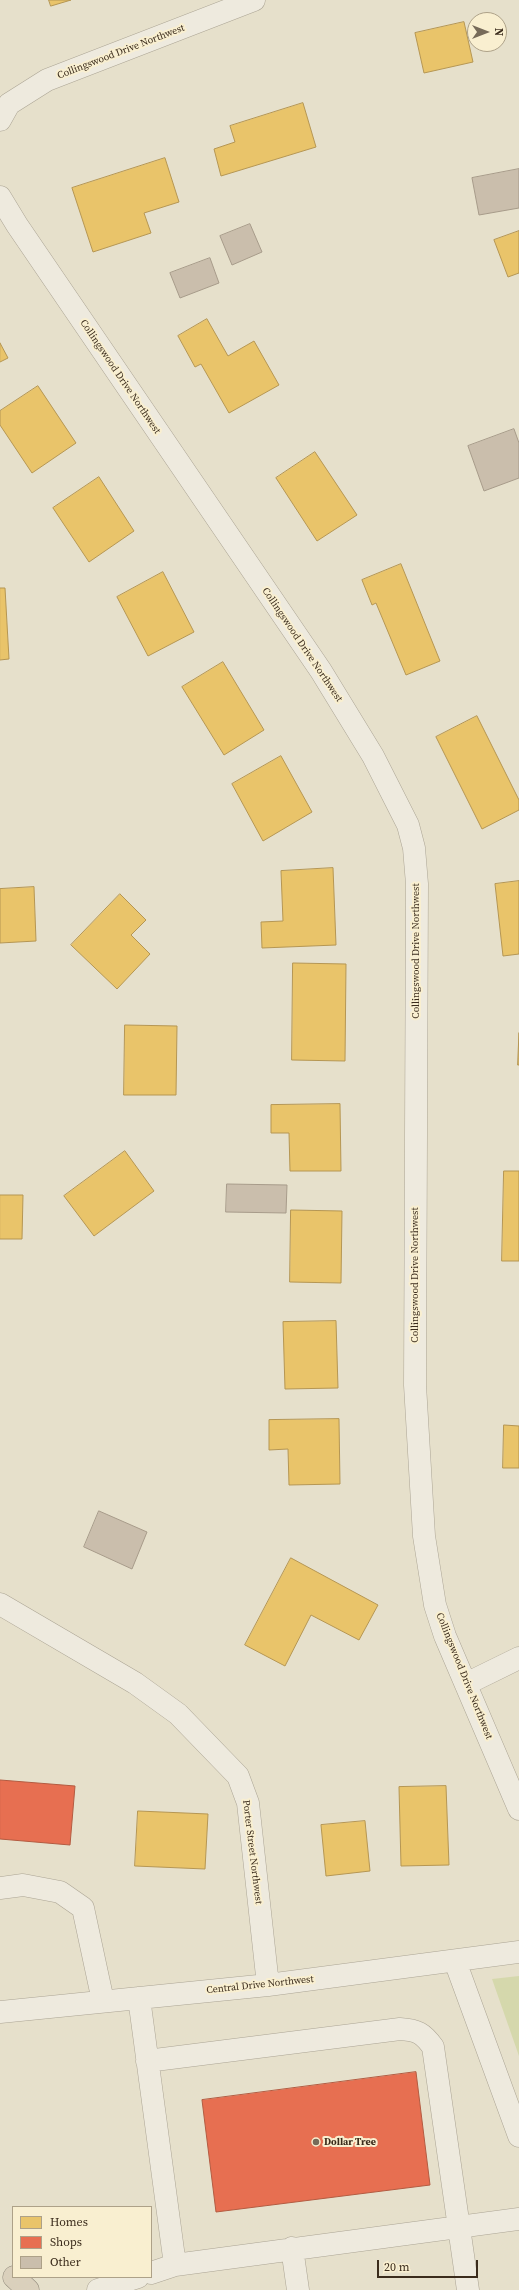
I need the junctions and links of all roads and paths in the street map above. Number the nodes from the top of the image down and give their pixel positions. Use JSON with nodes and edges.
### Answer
{"nodes":[{"id":1,"x":254,"y":0,"type":"edge"},
{"id":2,"x":0,"y":120,"type":"edge"},
{"id":3,"x":0,"y":197,"type":"edge"},
{"id":4,"x":0,"y":1604,"type":"edge"},
{"id":5,"x":519,"y":1658,"type":"edge"},
{"id":6,"x":466,"y":1684,"type":"junction"},
{"id":7,"x":519,"y":1809,"type":"edge"},
{"id":8,"x":0,"y":1888,"type":"edge"},
{"id":9,"x":519,"y":1952,"type":"edge"},
{"id":10,"x":455,"y":1961,"type":"junction"},
{"id":11,"x":268,"y":1985,"type":"junction"},
{"id":12,"x":139,"y":1998,"type":"junction"},
{"id":13,"x":103,"y":2001,"type":"junction"},
{"id":14,"x":0,"y":2012,"type":"edge"},
{"id":15,"x":147,"y":2061,"type":"junction"},
{"id":16,"x":519,"y":2136,"type":"edge"},
{"id":17,"x":519,"y":2219,"type":"edge"},
{"id":18,"x":459,"y":2227,"type":"junction"},
{"id":19,"x":292,"y":2248,"type":"junction"},
{"id":20,"x":0,"y":2265,"type":"edge"},
{"id":21,"x":175,"y":2265,"type":"junction"},
{"id":22,"x":152,"y":2273,"type":"edge"},
{"id":23,"x":12,"y":2276,"type":"edge"},
{"id":24,"x":14,"y":2278,"type":"edge"},
{"id":25,"x":135,"y":2278,"type":"edge"},
{"id":26,"x":28,"y":2290,"type":"edge"},
{"id":27,"x":98,"y":2290,"type":"edge"},
{"id":28,"x":298,"y":2290,"type":"edge"},
{"id":29,"x":468,"y":2290,"type":"edge"}],
"edges":[{"from":1,"to":2,"type":"street","name":"Collingswood Drive Northwest"},
{"from":3,"to":6,"type":"street","name":"Collingswood Drive Northwest"},
{"from":4,"to":11,"type":"street","name":"Porter Street Northwest"},
{"from":5,"to":6,"type":"street"},
{"from":6,"to":7,"type":"street","name":"Collingswood Drive Northwest"},
{"from":8,"to":13,"type":"street"},
{"from":9,"to":10,"type":"street","name":"Central Drive Northwest"},
{"from":10,"to":11,"type":"street","name":"Central Drive Northwest"},
{"from":10,"to":16,"type":"street"},
{"from":11,"to":12,"type":"street","name":"Central Drive Northwest"},
{"from":12,"to":13,"type":"street","name":"Central Drive Northwest"},
{"from":12,"to":15,"type":"street"},
{"from":13,"to":14,"type":"street","name":"Central Drive Northwest"},
{"from":15,"to":18,"type":"street"},
{"from":15,"to":21,"type":"street"},
{"from":17,"to":18,"type":"street"},
{"from":18,"to":19,"type":"street"},
{"from":18,"to":29,"type":"street"},
{"from":19,"to":21,"type":"street"},
{"from":19,"to":28,"type":"street"},
{"from":20,"to":23,"type":"highway"},
{"from":21,"to":22,"type":"street"},
{"from":24,"to":26,"type":"highway"},
{"from":25,"to":27,"type":"street"}]}
